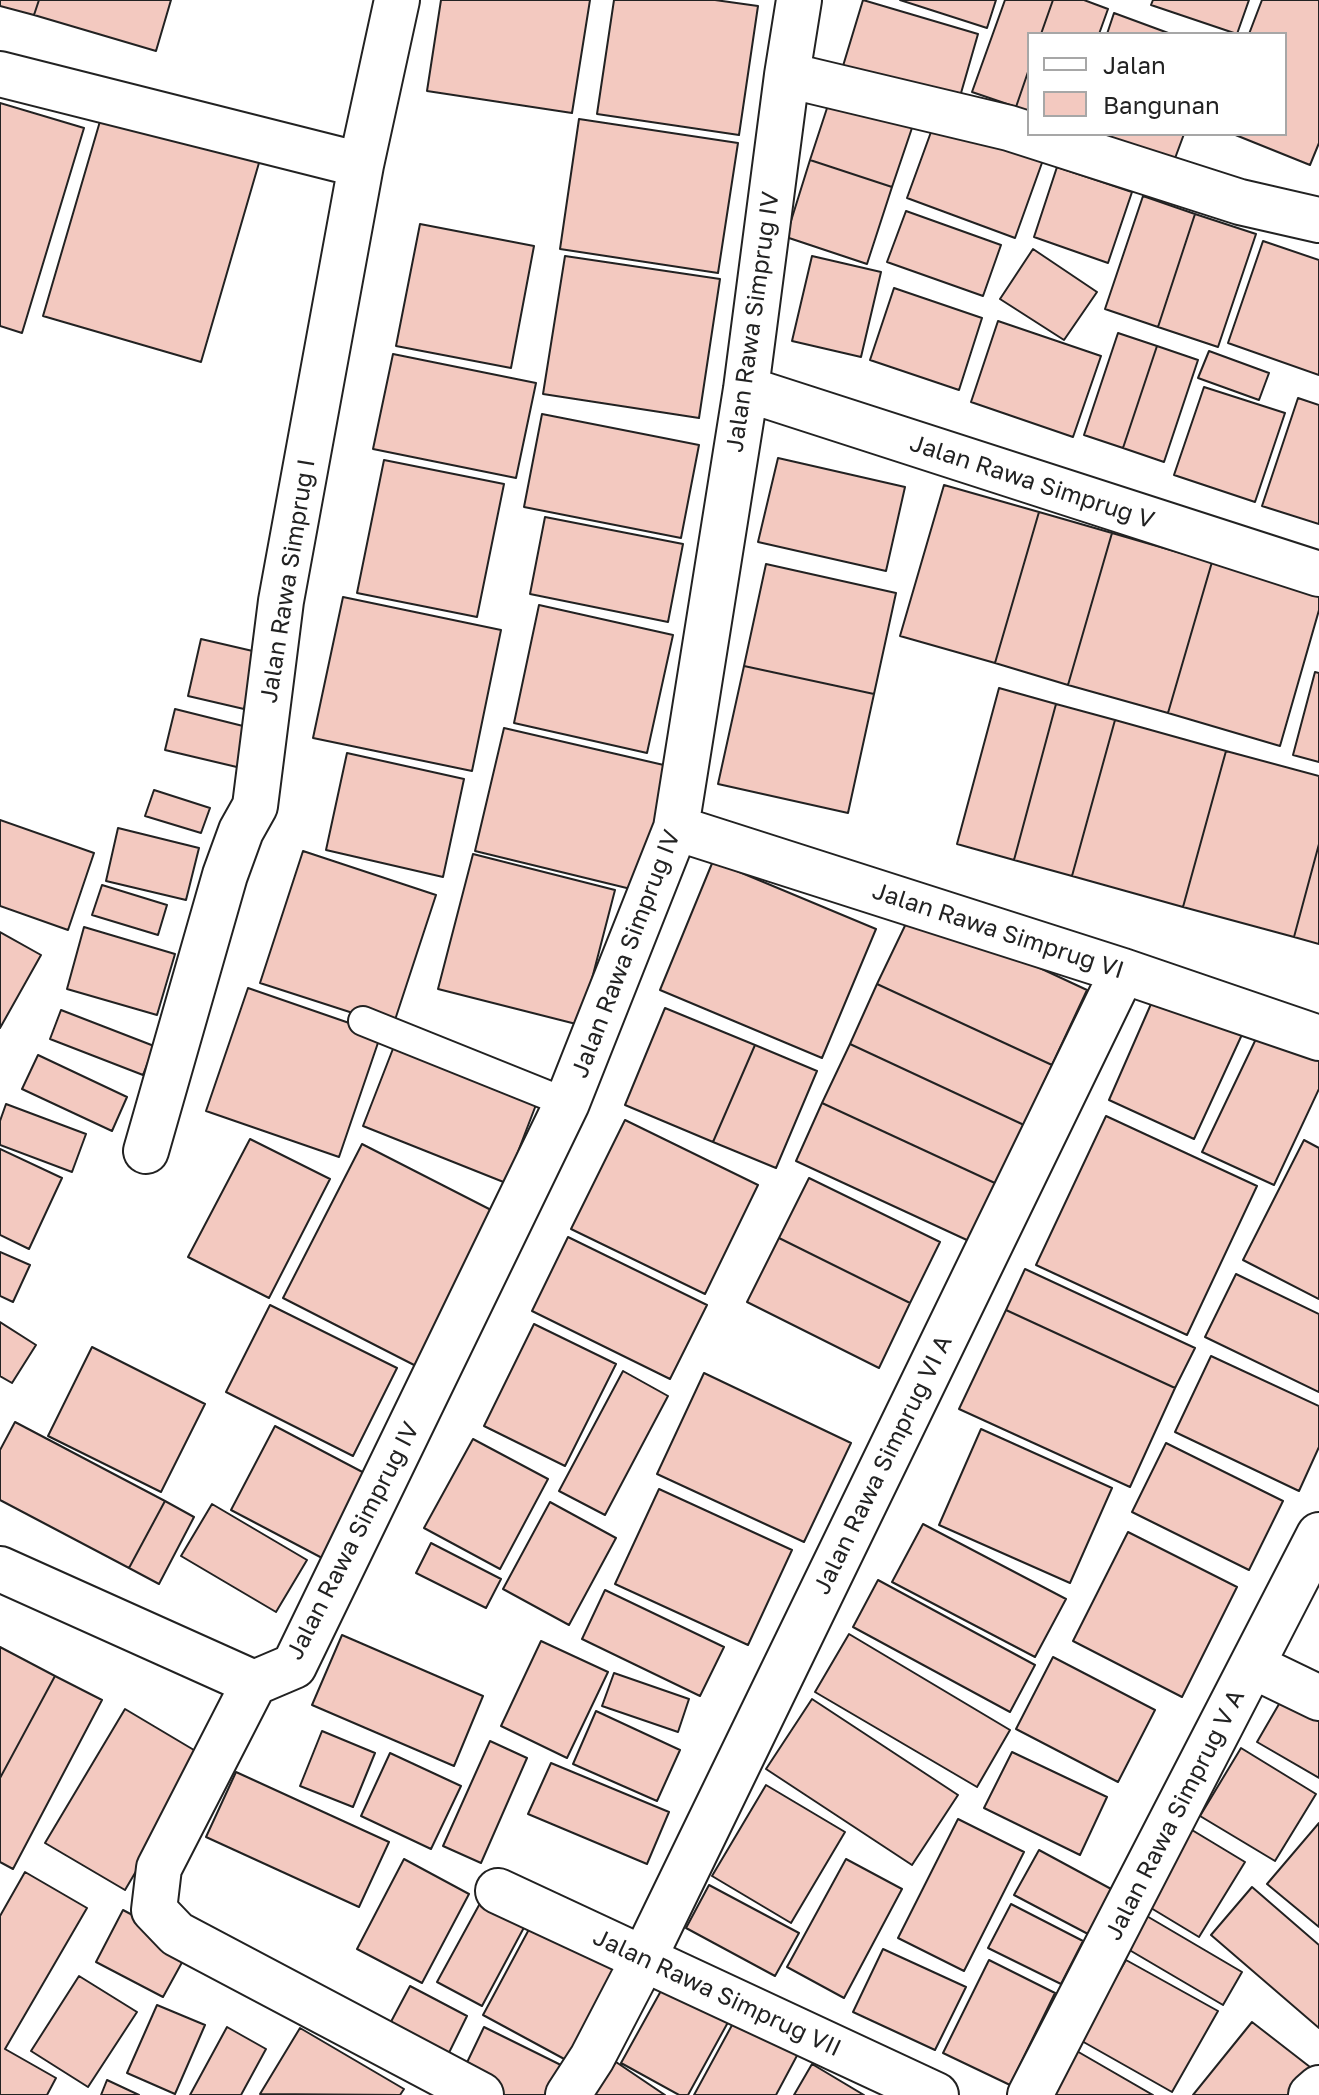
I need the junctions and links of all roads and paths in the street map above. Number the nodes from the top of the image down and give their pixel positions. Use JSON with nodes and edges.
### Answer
{"nodes":[{"id":1,"x":397,"y":0,"type":"edge"},
{"id":2,"x":799,"y":0,"type":"edge"},
{"id":3,"x":0,"y":74,"type":"edge"},
{"id":4,"x":787,"y":75,"type":"junction"},
{"id":5,"x":1027,"y":134,"type":"edge"},
{"id":6,"x":1034,"y":136,"type":"edge"},
{"id":7,"x":361,"y":165,"type":"junction"},
{"id":8,"x":1319,"y":220,"type":"edge"},
{"id":9,"x":746,"y":389,"type":"junction"},
{"id":10,"x":1319,"y":574,"type":"edge"},
{"id":11,"x":676,"y":828,"type":"junction"},
{"id":12,"x":1123,"y":971,"type":"junction"},
{"id":13,"x":363,"y":1021,"type":"dead end"},
{"id":14,"x":1319,"y":1038,"type":"edge"},
{"id":15,"x":567,"y":1103,"type":"junction"},
{"id":16,"x":146,"y":1151,"type":"dead end"},
{"id":17,"x":1319,"y":1535,"type":"edge"},
{"id":18,"x":0,"y":1569,"type":"edge"},
{"id":19,"x":1253,"y":1666,"type":"junction"},
{"id":20,"x":254,"y":1683,"type":"junction"},
{"id":21,"x":1319,"y":1698,"type":"edge"},
{"id":22,"x":498,"y":1891,"type":"dead end"},
{"id":23,"x":643,"y":1960,"type":"junction"},
{"id":24,"x":1319,"y":2088,"type":"edge"},
{"id":25,"x":481,"y":2095,"type":"edge"},
{"id":26,"x":568,"y":2095,"type":"edge"},
{"id":27,"x":936,"y":2095,"type":"edge"},
{"id":28,"x":1030,"y":2095,"type":"edge"},
{"id":29,"x":1311,"y":2095,"type":"edge"}],
"edges":[{"from":1,"to":7,"type":"street","name":"Jalan Rawa Simprug I"},
{"from":2,"to":4,"type":"street","name":"Jalan Rawa Simprug IV"},
{"from":3,"to":7,"type":"street"},
{"from":4,"to":5,"type":"street"},
{"from":4,"to":9,"type":"street","name":"Jalan Rawa Simprug IV"},
{"from":6,"to":8,"type":"street"},
{"from":7,"to":16,"type":"street","name":"Jalan Rawa Simprug I"},
{"from":9,"to":10,"type":"street","name":"Jalan Rawa Simprug V"},
{"from":9,"to":11,"type":"street","name":"Jalan Rawa Simprug IV"},
{"from":11,"to":12,"type":"street","name":"Jalan Rawa Simprug VI"},
{"from":11,"to":15,"type":"street","name":"Jalan Rawa Simprug IV"},
{"from":12,"to":14,"type":"street","name":"Jalan Rawa Simprug VI"},
{"from":12,"to":23,"type":"street","name":"Jalan Rawa Simprug VI A"},
{"from":13,"to":15,"type":"lane"},
{"from":15,"to":20,"type":"street","name":"Jalan Rawa Simprug IV"},
{"from":17,"to":19,"type":"street","name":"Jalan Rawa Simprug V A"},
{"from":18,"to":20,"type":"street"},
{"from":19,"to":21,"type":"street"},
{"from":19,"to":28,"type":"street","name":"Jalan Rawa Simprug V A"},
{"from":20,"to":25,"type":"street"},
{"from":22,"to":23,"type":"street","name":"Jalan Rawa Simprug VII"},
{"from":23,"to":26,"type":"street","name":"Jalan Rawa Simprug VI A"},
{"from":23,"to":27,"type":"street","name":"Jalan Rawa Simprug VII"},
{"from":24,"to":29,"type":"street"}]}
